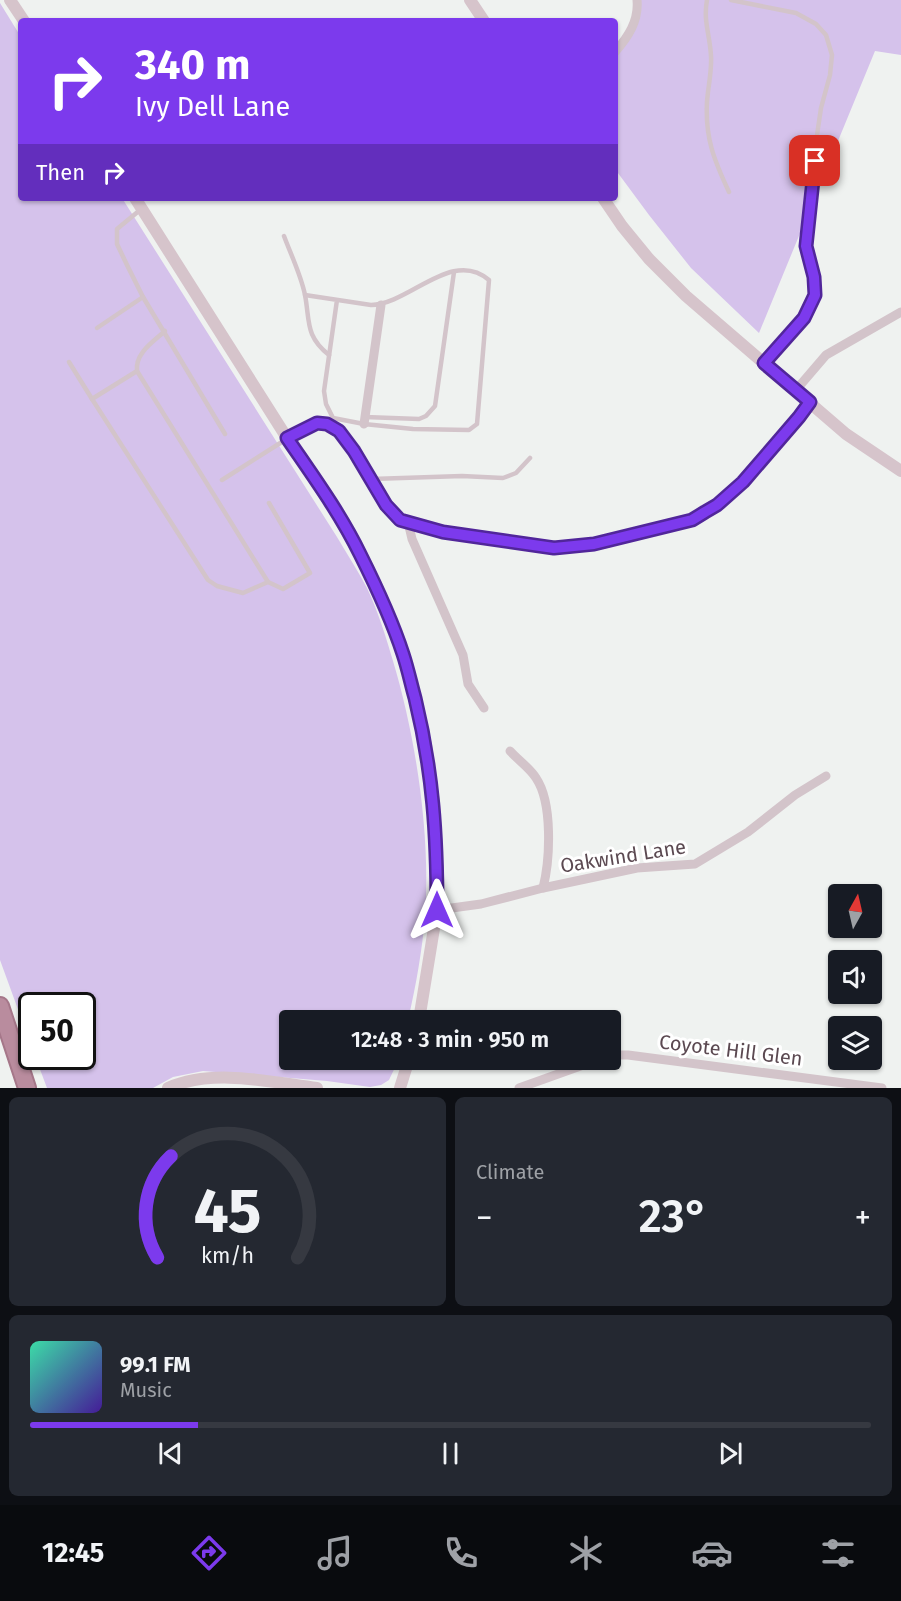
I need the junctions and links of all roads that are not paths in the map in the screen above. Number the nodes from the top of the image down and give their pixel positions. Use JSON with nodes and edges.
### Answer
{"nodes":[{"id":1,"x":10,"y":0,"type":"edge"},
{"id":2,"x":470,"y":0,"type":"edge"},
{"id":3,"x":637,"y":0,"type":"edge"},
{"id":4,"x":707,"y":0,"type":"edge"},
{"id":5,"x":731,"y":0,"type":"edge"},
{"id":6,"x":22,"y":18,"type":"edge"},
{"id":7,"x":482,"y":18,"type":"edge"},
{"id":8,"x":618,"y":48,"type":"edge"},
{"id":9,"x":729,"y":192,"type":"dead end"},
{"id":10,"x":605,"y":201,"type":"edge"},
{"id":11,"x":138,"y":203,"type":"edge"},
{"id":12,"x":284,"y":236,"type":"dead end"},
{"id":13,"x":454,"y":272,"type":"junction"},
{"id":14,"x":305,"y":295,"type":"junction"},
{"id":15,"x":143,"y":297,"type":"junction"},
{"id":16,"x":336,"y":300,"type":"junction"},
{"id":17,"x":381,"y":305,"type":"junction"},
{"id":18,"x":901,"y":312,"type":"edge"},
{"id":19,"x":97,"y":328,"type":"dead end"},
{"id":20,"x":165,"y":331,"type":"junction"},
{"id":21,"x":329,"y":355,"type":"junction"},
{"id":22,"x":69,"y":362,"type":"dead end"},
{"id":23,"x":764,"y":363,"type":"junction"},
{"id":24,"x":136,"y":371,"type":"junction"},
{"id":25,"x":796,"y":390,"type":"junction"},
{"id":26,"x":92,"y":399,"type":"junction"},
{"id":27,"x":810,"y":402,"type":"junction"},
{"id":28,"x":365,"y":420,"type":"junction"},
{"id":29,"x":330,"y":421,"type":"junction"},
{"id":30,"x":225,"y":434,"type":"dead end"},
{"id":31,"x":287,"y":438,"type":"junction"},
{"id":32,"x":530,"y":459,"type":"dead end"},
{"id":33,"x":901,"y":471,"type":"edge"},
{"id":34,"x":222,"y":480,"type":"dead end"},
{"id":35,"x":371,"y":480,"type":"junction"},
{"id":36,"x":269,"y":503,"type":"dead end"},
{"id":37,"x":408,"y":522,"type":"junction"},
{"id":38,"x":268,"y":582,"type":"junction"},
{"id":39,"x":484,"y":708,"type":"dead end"},
{"id":40,"x":510,"y":751,"type":"dead end"},
{"id":41,"x":826,"y":776,"type":"dead end"},
{"id":42,"x":543,"y":888,"type":"junction"},
{"id":43,"x":437,"y":910,"type":"junction"},
{"id":44,"x":0,"y":1006,"type":"edge"},
{"id":45,"x":421,"y":1010,"type":"edge"},
{"id":46,"x":621,"y":1055,"type":"edge"},
{"id":47,"x":406,"y":1070,"type":"edge"},
{"id":48,"x":569,"y":1070,"type":"edge"},
{"id":49,"x":27,"y":1088,"type":"edge"},
{"id":50,"x":168,"y":1088,"type":"edge"},
{"id":51,"x":317,"y":1088,"type":"edge"},
{"id":52,"x":400,"y":1088,"type":"edge"},
{"id":53,"x":519,"y":1088,"type":"edge"},
{"id":54,"x":882,"y":1088,"type":"edge"}],
"edges":[{"from":1,"to":6,"type":"street"},
{"from":2,"to":7,"type":"street"},
{"from":3,"to":8,"type":"street"},
{"from":4,"to":9,"type":"lane"},
{"from":5,"to":23,"type":"lane"},
{"from":10,"to":23,"type":"street"},
{"from":11,"to":15,"type":"lane"},
{"from":11,"to":31,"type":"street"},
{"from":12,"to":14,"type":"lane"},
{"from":13,"to":17,"type":"lane"},
{"from":13,"to":28,"type":"lane"},
{"from":13,"to":28,"type":"lane"},
{"from":14,"to":16,"type":"lane"},
{"from":14,"to":21,"type":"lane"},
{"from":15,"to":19,"type":"lane"},
{"from":15,"to":20,"type":"lane"},
{"from":16,"to":17,"type":"lane"},
{"from":16,"to":21,"type":"lane"},
{"from":17,"to":28,"type":"street"},
{"from":18,"to":25,"type":"street"},
{"from":20,"to":24,"type":"lane"},
{"from":20,"to":30,"type":"lane"},
{"from":21,"to":29,"type":"lane"},
{"from":22,"to":26,"type":"lane"},
{"from":23,"to":25,"type":"street"},
{"from":24,"to":26,"type":"lane"},
{"from":24,"to":38,"type":"lane"},
{"from":25,"to":27,"type":"street"},
{"from":26,"to":38,"type":"lane"},
{"from":27,"to":33,"type":"street"},
{"from":27,"to":37,"type":"street"},
{"from":28,"to":29,"type":"lane"},
{"from":29,"to":31,"type":"street"},
{"from":29,"to":35,"type":"street"},
{"from":31,"to":34,"type":"lane"},
{"from":31,"to":43,"type":"street"},
{"from":32,"to":35,"type":"lane"},
{"from":35,"to":37,"type":"street"},
{"from":36,"to":38,"type":"lane"},
{"from":37,"to":39,"type":"street"},
{"from":40,"to":42,"type":"street"},
{"from":41,"to":42,"type":"street","name":"Oakwind Lane"},
{"from":42,"to":43,"type":"street","name":"Oakwind Lane"},
{"from":43,"to":45,"type":"street"},
{"from":44,"to":49,"type":"highway"},
{"from":46,"to":54,"type":"street","name":"Coyote Hill Glen"},
{"from":47,"to":52,"type":"street"},
{"from":48,"to":53,"type":"street"},
{"from":50,"to":51,"type":"street"}]}
